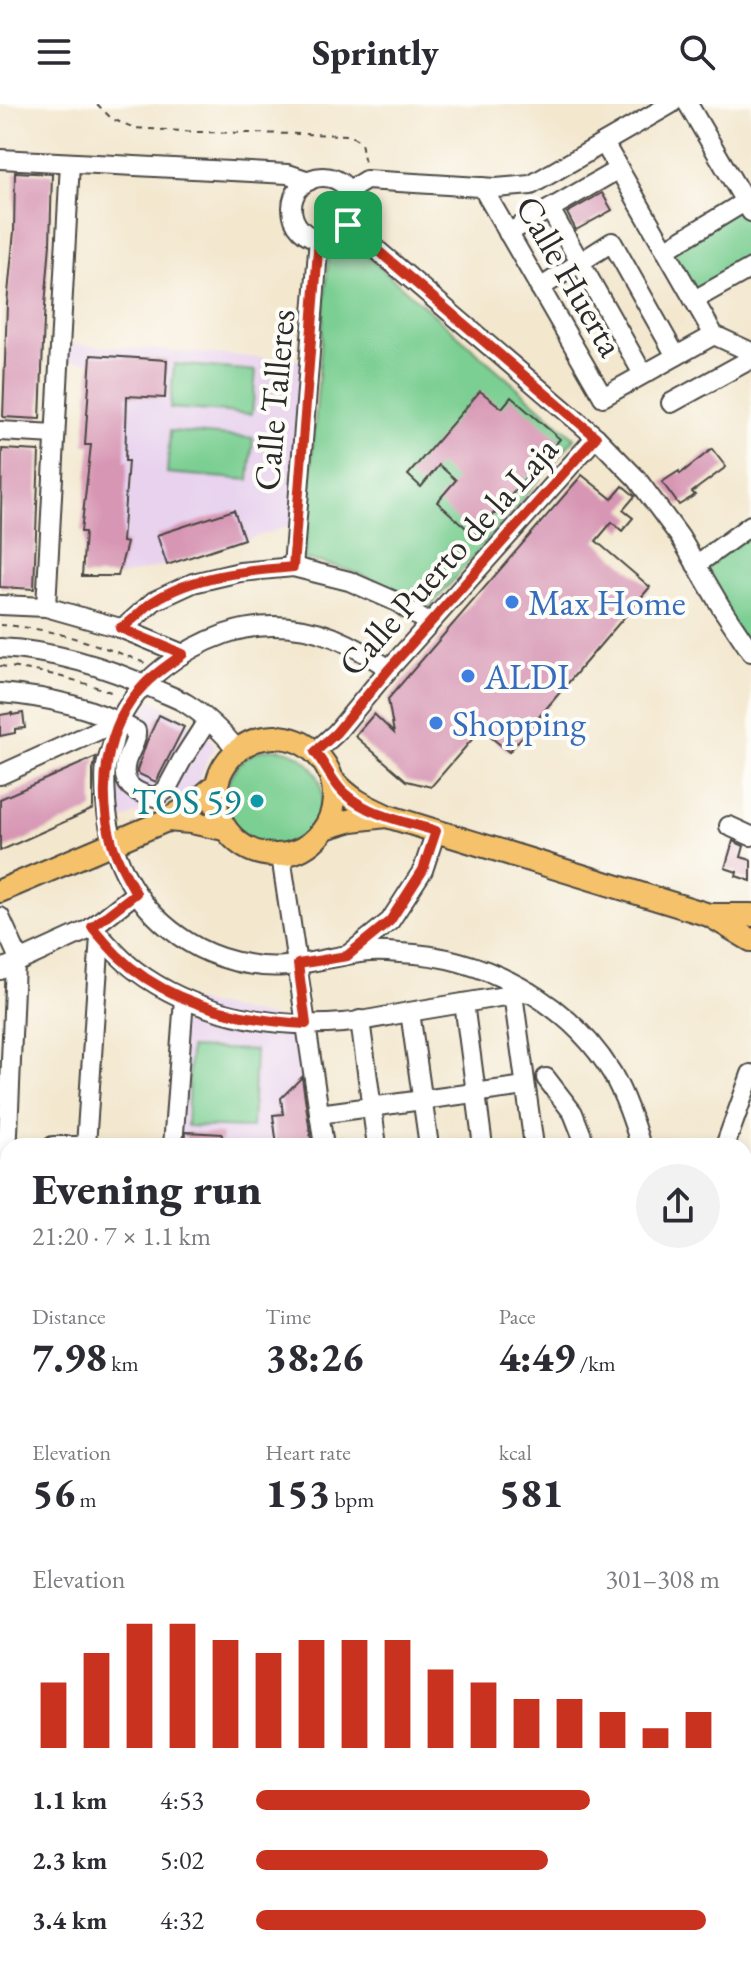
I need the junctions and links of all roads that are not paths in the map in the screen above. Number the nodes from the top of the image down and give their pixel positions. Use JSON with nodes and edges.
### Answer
{"nodes":[{"id":1,"x":671,"y":104,"type":"edge"},
{"id":2,"x":688,"y":104,"type":"edge"},
{"id":3,"x":604,"y":143,"type":"junction"},
{"id":4,"x":0,"y":159,"type":"edge"},
{"id":5,"x":70,"y":163,"type":"junction"},
{"id":6,"x":619,"y":169,"type":"junction"},
{"id":7,"x":309,"y":181,"type":"junction"},
{"id":8,"x":482,"y":187,"type":"junction"},
{"id":9,"x":348,"y":191,"type":"junction"},
{"id":10,"x":749,"y":204,"type":"edge"},
{"id":11,"x":550,"y":209,"type":"junction"},
{"id":12,"x":348,"y":225,"type":"junction"},
{"id":13,"x":508,"y":233,"type":"junction"},
{"id":14,"x":319,"y":238,"type":"junction"},
{"id":15,"x":665,"y":250,"type":"junction"},
{"id":16,"x":580,"y":262,"type":"junction"},
{"id":17,"x":751,"y":268,"type":"edge"},
{"id":18,"x":540,"y":288,"type":"junction"},
{"id":19,"x":694,"y":300,"type":"junction"},
{"id":20,"x":714,"y":335,"type":"junction"},
{"id":21,"x":751,"y":352,"type":"edge"},
{"id":22,"x":676,"y":356,"type":"junction"},
{"id":23,"x":751,"y":359,"type":"edge"},
{"id":24,"x":643,"y":374,"type":"junction"},
{"id":25,"x":671,"y":403,"type":"dead end"},
{"id":26,"x":0,"y":431,"type":"edge"},
{"id":27,"x":55,"y":434,"type":"junction"},
{"id":28,"x":596,"y":437,"type":"junction"},
{"id":29,"x":751,"y":525,"type":"edge"},
{"id":30,"x":696,"y":565,"type":"junction"},
{"id":31,"x":293,"y":567,"type":"junction"},
{"id":32,"x":0,"y":605,"type":"edge"},
{"id":33,"x":46,"y":607,"type":"junction"},
{"id":34,"x":429,"y":624,"type":"junction"},
{"id":35,"x":120,"y":628,"type":"junction"},
{"id":36,"x":0,"y":648,"type":"edge"},
{"id":37,"x":751,"y":652,"type":"edge"},
{"id":38,"x":183,"y":654,"type":"junction"},
{"id":39,"x":389,"y":669,"type":"junction"},
{"id":40,"x":145,"y":684,"type":"junction"},
{"id":41,"x":0,"y":693,"type":"edge"},
{"id":42,"x":119,"y":721,"type":"junction"},
{"id":43,"x":207,"y":721,"type":"junction"},
{"id":44,"x":237,"y":750,"type":"junction"},
{"id":45,"x":315,"y":752,"type":"junction"},
{"id":46,"x":0,"y":775,"type":"edge"},
{"id":47,"x":332,"y":779,"type":"junction"},
{"id":48,"x":216,"y":785,"type":"junction"},
{"id":49,"x":387,"y":816,"type":"junction"},
{"id":50,"x":167,"y":820,"type":"junction"},
{"id":51,"x":729,"y":826,"type":"dead end"},
{"id":52,"x":325,"y":828,"type":"junction"},
{"id":53,"x":224,"y":829,"type":"junction"},
{"id":54,"x":436,"y":831,"type":"junction"},
{"id":55,"x":751,"y":836,"type":"edge"},
{"id":56,"x":112,"y":842,"type":"junction"},
{"id":57,"x":281,"y":856,"type":"junction"},
{"id":58,"x":0,"y":891,"type":"edge"},
{"id":59,"x":136,"y":893,"type":"junction"},
{"id":60,"x":709,"y":915,"type":"junction"},
{"id":61,"x":751,"y":915,"type":"edge"},
{"id":62,"x":0,"y":917,"type":"edge"},
{"id":63,"x":96,"y":932,"type":"junction"},
{"id":64,"x":751,"y":940,"type":"edge"},
{"id":65,"x":347,"y":956,"type":"junction"},
{"id":66,"x":12,"y":964,"type":"edge"},
{"id":67,"x":298,"y":964,"type":"junction"},
{"id":68,"x":521,"y":993,"type":"junction"},
{"id":69,"x":184,"y":999,"type":"junction"},
{"id":70,"x":464,"y":1003,"type":"junction"},
{"id":71,"x":410,"y":1012,"type":"junction"},
{"id":72,"x":360,"y":1020,"type":"junction"},
{"id":73,"x":306,"y":1024,"type":"junction"},
{"id":74,"x":751,"y":1074,"type":"edge"},
{"id":75,"x":546,"y":1078,"type":"dead end"},
{"id":76,"x":525,"y":1086,"type":"junction"},
{"id":77,"x":476,"y":1093,"type":"junction"},
{"id":78,"x":423,"y":1100,"type":"junction"},
{"id":79,"x":372,"y":1107,"type":"junction"},
{"id":80,"x":319,"y":1114,"type":"junction"},
{"id":81,"x":6,"y":1138,"type":"edge"},
{"id":82,"x":86,"y":1138,"type":"edge"},
{"id":83,"x":174,"y":1138,"type":"edge"},
{"id":84,"x":323,"y":1138,"type":"edge"},
{"id":85,"x":376,"y":1138,"type":"edge"},
{"id":86,"x":428,"y":1138,"type":"edge"},
{"id":87,"x":482,"y":1138,"type":"edge"},
{"id":88,"x":533,"y":1138,"type":"edge"},
{"id":89,"x":583,"y":1138,"type":"edge"},
{"id":90,"x":638,"y":1138,"type":"edge"},
{"id":91,"x":728,"y":1138,"type":"edge"}],
"edges":[{"from":1,"to":3,"type":"street"},
{"from":2,"to":10,"type":"street"},
{"from":3,"to":6,"type":"street"},
{"from":3,"to":8,"type":"street"},
{"from":4,"to":5,"type":"street"},
{"from":5,"to":7,"type":"street"},
{"from":5,"to":27,"type":"street"},
{"from":6,"to":11,"type":"street"},
{"from":6,"to":15,"type":"street"},
{"from":7,"to":9,"type":"street"},
{"from":7,"to":14,"type":"street"},
{"from":8,"to":9,"type":"street"},
{"from":8,"to":13,"type":"street","name":"Calle Huerta"},
{"from":9,"to":12,"type":"street"},
{"from":10,"to":15,"type":"street"},
{"from":11,"to":13,"type":"street"},
{"from":11,"to":16,"type":"street"},
{"from":12,"to":14,"type":"street"},
{"from":12,"to":28,"type":"street"},
{"from":13,"to":18,"type":"street","name":"Calle Huerta"},
{"from":14,"to":31,"type":"street","name":"Calle Talleres"},
{"from":15,"to":19,"type":"street"},
{"from":16,"to":18,"type":"street"},
{"from":16,"to":22,"type":"street"},
{"from":16,"to":24,"type":"street"},
{"from":17,"to":19,"type":"street"},
{"from":18,"to":24,"type":"street","name":"Calle Huerta"},
{"from":19,"to":20,"type":"street"},
{"from":20,"to":21,"type":"street"},
{"from":20,"to":22,"type":"street"},
{"from":22,"to":24,"type":"street"},
{"from":23,"to":25,"type":"street"},
{"from":26,"to":27,"type":"street"},
{"from":27,"to":33,"type":"street"},
{"from":28,"to":30,"type":"street"},
{"from":28,"to":34,"type":"street","name":"Calle Puerto de la Laja"},
{"from":29,"to":30,"type":"street"},
{"from":30,"to":37,"type":"street"},
{"from":31,"to":34,"type":"street"},
{"from":31,"to":35,"type":"street"},
{"from":32,"to":33,"type":"street"},
{"from":33,"to":35,"type":"street"},
{"from":34,"to":39,"type":"street","name":"Calle Puerto de la Laja"},
{"from":35,"to":38,"type":"street"},
{"from":36,"to":40,"type":"street"},
{"from":38,"to":39,"type":"street"},
{"from":38,"to":40,"type":"street"},
{"from":39,"to":45,"type":"street","name":"Calle Puerto de la Laja"},
{"from":40,"to":42,"type":"street"},
{"from":40,"to":43,"type":"street"},
{"from":41,"to":42,"type":"street"},
{"from":42,"to":43,"type":"street"},
{"from":42,"to":46,"type":"street"},
{"from":42,"to":56,"type":"street"},
{"from":43,"to":44,"type":"street"},
{"from":44,"to":45,"type":"main road"},
{"from":44,"to":48,"type":"main road"},
{"from":45,"to":47,"type":"main road"},
{"from":47,"to":49,"type":"main road"},
{"from":47,"to":52,"type":"main road"},
{"from":48,"to":50,"type":"main road"},
{"from":48,"to":53,"type":"main road"},
{"from":49,"to":52,"type":"main road"},
{"from":49,"to":54,"type":"main road"},
{"from":50,"to":53,"type":"main road"},
{"from":50,"to":56,"type":"main road"},
{"from":51,"to":55,"type":"street"},
{"from":52,"to":57,"type":"main road"},
{"from":53,"to":57,"type":"main road"},
{"from":54,"to":60,"type":"main road"},
{"from":54,"to":65,"type":"street"},
{"from":56,"to":58,"type":"main road"},
{"from":56,"to":59,"type":"street"},
{"from":57,"to":67,"type":"street"},
{"from":59,"to":63,"type":"street"},
{"from":59,"to":67,"type":"street"},
{"from":60,"to":61,"type":"main road"},
{"from":60,"to":64,"type":"main road"},
{"from":62,"to":66,"type":"street"},
{"from":63,"to":66,"type":"street"},
{"from":63,"to":69,"type":"street"},
{"from":63,"to":82,"type":"street"},
{"from":65,"to":67,"type":"street"},
{"from":65,"to":68,"type":"street"},
{"from":66,"to":81,"type":"street"},
{"from":67,"to":73,"type":"street"},
{"from":68,"to":70,"type":"street"},
{"from":68,"to":76,"type":"street"},
{"from":68,"to":90,"type":"street"},
{"from":69,"to":73,"type":"street"},
{"from":69,"to":83,"type":"street"},
{"from":70,"to":71,"type":"street"},
{"from":70,"to":77,"type":"street"},
{"from":71,"to":72,"type":"street"},
{"from":71,"to":78,"type":"street"},
{"from":72,"to":73,"type":"street"},
{"from":72,"to":79,"type":"street"},
{"from":73,"to":80,"type":"street"},
{"from":74,"to":91,"type":"street"},
{"from":75,"to":89,"type":"street"},
{"from":76,"to":77,"type":"street"},
{"from":76,"to":88,"type":"street"},
{"from":77,"to":78,"type":"street"},
{"from":77,"to":87,"type":"street"},
{"from":78,"to":79,"type":"street"},
{"from":78,"to":86,"type":"street"},
{"from":79,"to":80,"type":"street"},
{"from":79,"to":85,"type":"street"},
{"from":80,"to":84,"type":"street"}]}
